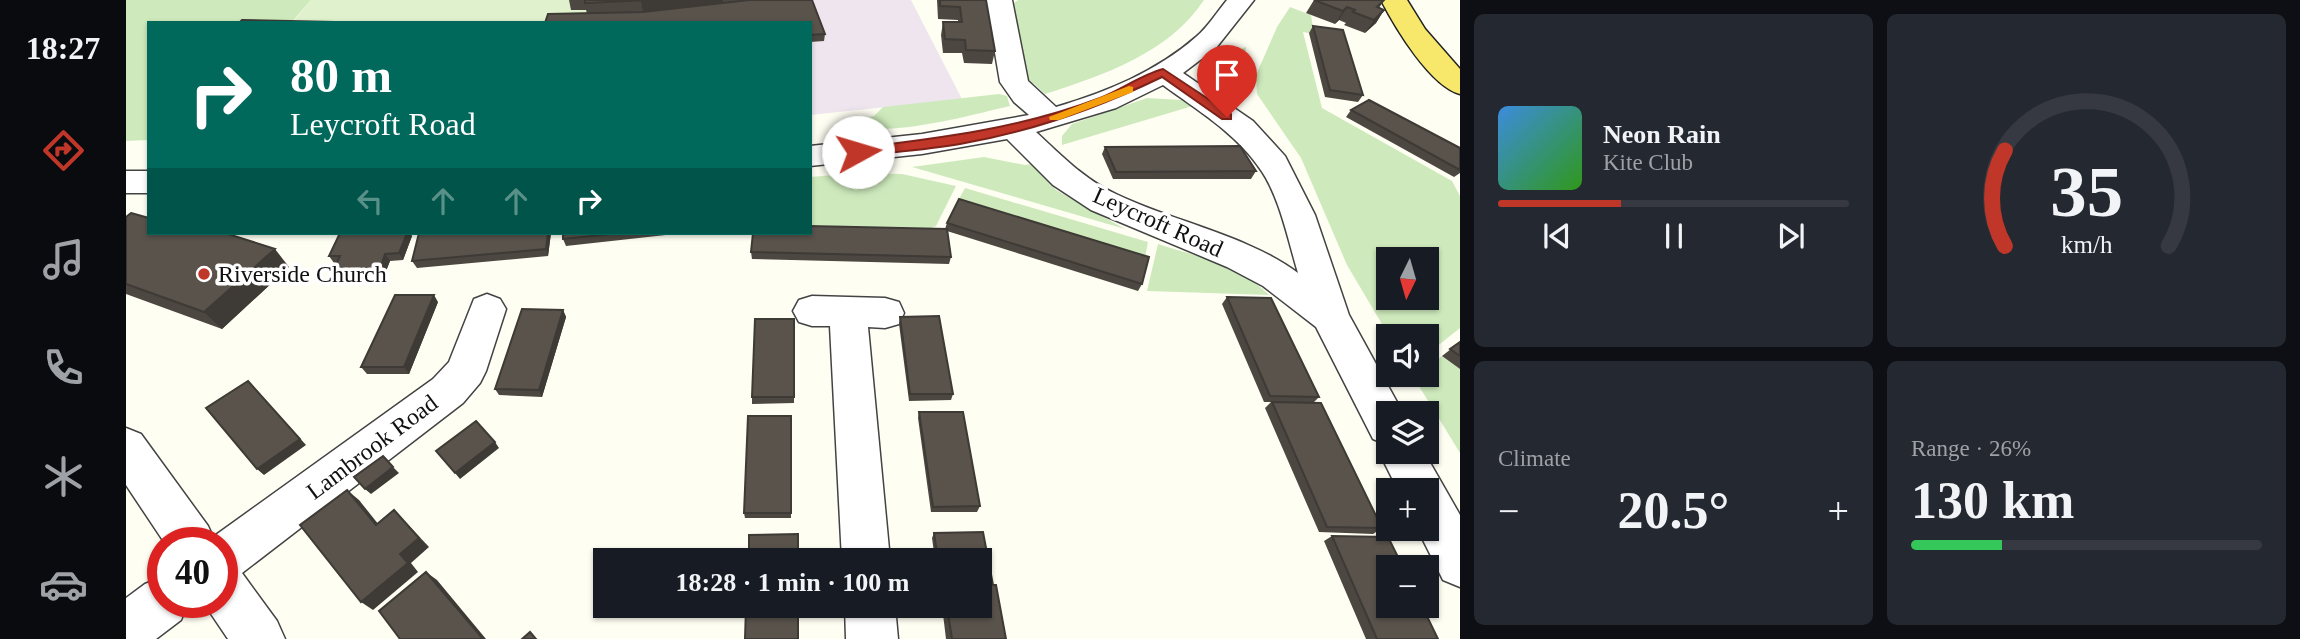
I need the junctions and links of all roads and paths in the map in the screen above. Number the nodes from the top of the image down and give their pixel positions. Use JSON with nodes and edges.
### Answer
{"nodes":[{"id":1,"x":999,"y":0,"type":"edge"},
{"id":2,"x":1241,"y":0,"type":"edge"},
{"id":3,"x":1394,"y":0,"type":"edge"},
{"id":4,"x":1413,"y":0,"type":"edge"},
{"id":5,"x":1460,"y":61,"type":"edge"},
{"id":6,"x":1163,"y":72,"type":"junction"},
{"id":7,"x":1460,"y":85,"type":"edge"},
{"id":8,"x":1051,"y":118,"type":"junction"},
{"id":9,"x":1015,"y":129,"type":"junction"},
{"id":10,"x":812,"y":156,"type":"edge"},
{"id":11,"x":126,"y":182,"type":"edge"},
{"id":12,"x":147,"y":183,"type":"edge"},
{"id":13,"x":1305,"y":235,"type":"junction"},
{"id":14,"x":1240,"y":258,"type":"junction"},
{"id":15,"x":484,"y":309,"type":"dead end"},
{"id":16,"x":848,"y":312,"type":"dead end"},
{"id":17,"x":1330,"y":317,"type":"junction"},
{"id":18,"x":1376,"y":403,"type":"edge"},
{"id":19,"x":126,"y":448,"type":"edge"},
{"id":20,"x":1439,"y":523,"type":"edge"},
{"id":21,"x":181,"y":527,"type":"edge"},
{"id":22,"x":238,"y":547,"type":"edge"},
{"id":23,"x":865,"y":548,"type":"edge"},
{"id":24,"x":1460,"y":562,"type":"edge"},
{"id":25,"x":238,"y":609,"type":"edge"},
{"id":26,"x":147,"y":614,"type":"edge"},
{"id":27,"x":871,"y":618,"type":"edge"},
{"id":28,"x":126,"y":630,"type":"edge"},
{"id":29,"x":259,"y":639,"type":"edge"},
{"id":30,"x":873,"y":639,"type":"edge"}],
"edges":[{"from":1,"to":8,"type":"street"},
{"from":2,"to":6,"type":"street"},
{"from":3,"to":7,"type":"main road"},
{"from":4,"to":5,"type":"main road"},
{"from":6,"to":8,"type":"street"},
{"from":6,"to":13,"type":"street","name":"Leycroft Road"},
{"from":8,"to":9,"type":"street"},
{"from":9,"to":10,"type":"street"},
{"from":9,"to":14,"type":"street","name":"Leycroft Road"},
{"from":11,"to":12,"type":"street"},
{"from":13,"to":14,"type":"street","name":"Leycroft Road"},
{"from":13,"to":17,"type":"street","name":"Leycroft Road"},
{"from":14,"to":17,"type":"street","name":"Leycroft Road"},
{"from":15,"to":22,"type":"street","name":"Lambrook Road"},
{"from":16,"to":23,"type":"street"},
{"from":17,"to":18,"type":"street","name":"Leycroft Road"},
{"from":19,"to":21,"type":"street"},
{"from":20,"to":24,"type":"street"},
{"from":25,"to":29,"type":"street"},
{"from":26,"to":28,"type":"street"},
{"from":27,"to":30,"type":"street"}]}
